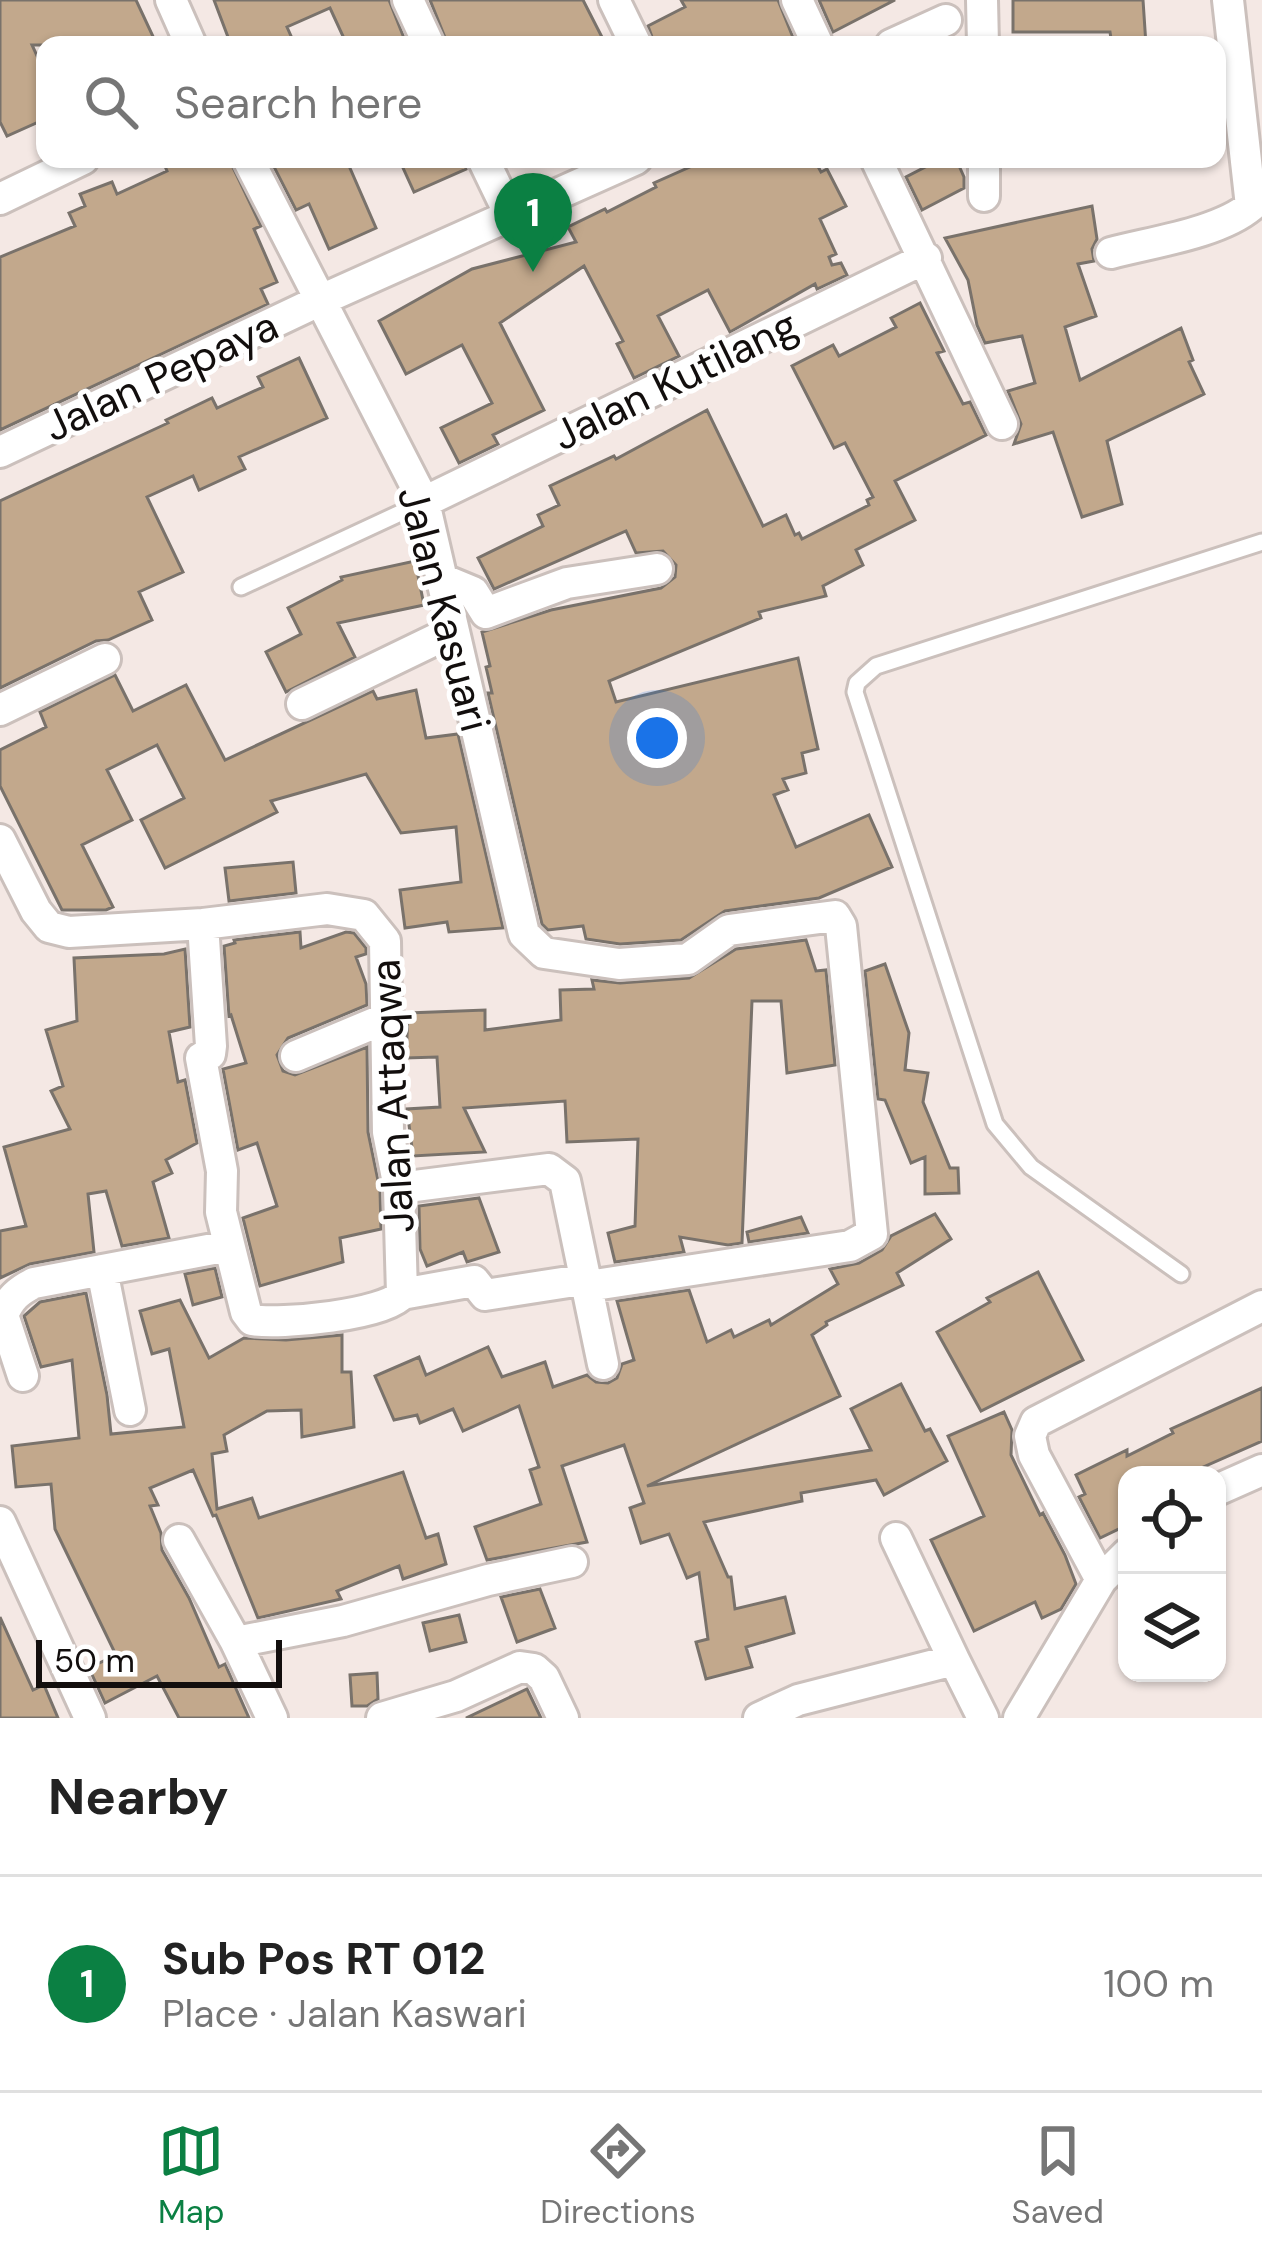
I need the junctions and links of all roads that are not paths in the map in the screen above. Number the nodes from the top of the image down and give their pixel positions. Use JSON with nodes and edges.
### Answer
{"nodes":[{"id":1,"x":171,"y":0,"type":"edge"},
{"id":2,"x":408,"y":0,"type":"edge"},
{"id":3,"x":614,"y":0,"type":"edge"},
{"id":4,"x":797,"y":0,"type":"edge"},
{"id":5,"x":982,"y":0,"type":"edge"},
{"id":6,"x":1228,"y":0,"type":"edge"},
{"id":7,"x":946,"y":20,"type":"dead end"},
{"id":8,"x":187,"y":36,"type":"edge"},
{"id":9,"x":425,"y":36,"type":"edge"},
{"id":10,"x":632,"y":36,"type":"edge"},
{"id":11,"x":814,"y":36,"type":"edge"},
{"id":12,"x":911,"y":36,"type":"edge"},
{"id":13,"x":982,"y":36,"type":"edge"},
{"id":14,"x":61,"y":168,"type":"edge"},
{"id":15,"x":253,"y":168,"type":"edge"},
{"id":16,"x":487,"y":168,"type":"edge"},
{"id":17,"x":616,"y":168,"type":"edge"},
{"id":18,"x":881,"y":168,"type":"edge"},
{"id":19,"x":984,"y":168,"type":"edge"},
{"id":20,"x":2,"y":192,"type":"edge"},
{"id":21,"x":984,"y":196,"type":"dead end"},
{"id":22,"x":510,"y":215,"type":"junction"},
{"id":23,"x":1111,"y":253,"type":"dead end"},
{"id":24,"x":926,"y":258,"type":"junction"},
{"id":25,"x":321,"y":300,"type":"junction"},
{"id":26,"x":1002,"y":424,"type":"dead end"},
{"id":27,"x":0,"y":452,"type":"edge"},
{"id":28,"x":424,"y":502,"type":"junction"},
{"id":29,"x":1262,"y":542,"type":"edge"},
{"id":30,"x":657,"y":569,"type":"dead end"},
{"id":31,"x":444,"y":580,"type":"junction"},
{"id":32,"x":241,"y":587,"type":"dead end"},
{"id":33,"x":453,"y":631,"type":"junction"},
{"id":34,"x":105,"y":659,"type":"dead end"},
{"id":35,"x":302,"y":704,"type":"dead end"},
{"id":36,"x":0,"y":710,"type":"edge"},
{"id":37,"x":0,"y":840,"type":"edge"},
{"id":38,"x":203,"y":924,"type":"junction"},
{"id":39,"x":389,"y":1017,"type":"junction"},
{"id":40,"x":296,"y":1056,"type":"dead end"},
{"id":41,"x":398,"y":1188,"type":"junction"},
{"id":42,"x":229,"y":1246,"type":"junction"},
{"id":43,"x":102,"y":1270,"type":"junction"},
{"id":44,"x":1181,"y":1274,"type":"dead end"},
{"id":45,"x":587,"y":1286,"type":"junction"},
{"id":46,"x":402,"y":1294,"type":"junction"},
{"id":47,"x":1262,"y":1306,"type":"edge"},
{"id":48,"x":603,"y":1364,"type":"dead end"},
{"id":49,"x":23,"y":1376,"type":"dead end"},
{"id":50,"x":130,"y":1411,"type":"dead end"},
{"id":51,"x":1262,"y":1470,"type":"edge"},
{"id":52,"x":1226,"y":1486,"type":"edge"},
{"id":53,"x":0,"y":1522,"type":"edge"},
{"id":54,"x":896,"y":1538,"type":"dead end"},
{"id":55,"x":178,"y":1540,"type":"dead end"},
{"id":56,"x":572,"y":1562,"type":"dead end"},
{"id":57,"x":1118,"y":1563,"type":"edge"},
{"id":58,"x":1101,"y":1580,"type":"junction"},
{"id":59,"x":236,"y":1642,"type":"junction"},
{"id":60,"x":945,"y":1663,"type":"junction"},
{"id":61,"x":802,"y":1709,"type":"edge"},
{"id":62,"x":90,"y":1718,"type":"edge"},
{"id":63,"x":272,"y":1718,"type":"edge"},
{"id":64,"x":382,"y":1718,"type":"edge"},
{"id":65,"x":563,"y":1718,"type":"edge"},
{"id":66,"x":759,"y":1718,"type":"edge"},
{"id":67,"x":982,"y":1718,"type":"edge"},
{"id":68,"x":1019,"y":1718,"type":"edge"}],
"edges":[{"from":1,"to":8,"type":"street"},
{"from":2,"to":9,"type":"street"},
{"from":3,"to":10,"type":"street"},
{"from":4,"to":11,"type":"street"},
{"from":5,"to":13,"type":"street"},
{"from":6,"to":23,"type":"street"},
{"from":7,"to":12,"type":"street"},
{"from":14,"to":20,"type":"street"},
{"from":15,"to":25,"type":"street","name":"Jalan Kasuari"},
{"from":16,"to":22,"type":"street"},
{"from":17,"to":22,"type":"street","name":"Jalan Pepaya"},
{"from":18,"to":24,"type":"street"},
{"from":19,"to":21,"type":"street"},
{"from":22,"to":25,"type":"street","name":"Jalan Pepaya"},
{"from":24,"to":26,"type":"street"},
{"from":24,"to":28,"type":"street","name":"Jalan Kutilang"},
{"from":25,"to":27,"type":"street","name":"Jalan Pepaya"},
{"from":25,"to":28,"type":"street","name":"Jalan Kasuari"},
{"from":28,"to":31,"type":"street","name":"Jalan Kasuari"},
{"from":28,"to":32,"type":"lane"},
{"from":29,"to":44,"type":"lane"},
{"from":30,"to":31,"type":"street"},
{"from":31,"to":33,"type":"street","name":"Jalan Kasuari"},
{"from":33,"to":35,"type":"street"},
{"from":33,"to":45,"type":"street","name":"Jalan Kasuari"},
{"from":34,"to":36,"type":"street"},
{"from":37,"to":38,"type":"street","name":"Jalan Attaqwa"},
{"from":38,"to":39,"type":"street","name":"Jalan Attaqwa"},
{"from":38,"to":42,"type":"street"},
{"from":39,"to":40,"type":"street"},
{"from":39,"to":41,"type":"street","name":"Jalan Attaqwa"},
{"from":41,"to":45,"type":"street"},
{"from":41,"to":46,"type":"street","name":"Jalan Attaqwa"},
{"from":42,"to":43,"type":"street"},
{"from":42,"to":46,"type":"street"},
{"from":43,"to":49,"type":"street"},
{"from":43,"to":50,"type":"street"},
{"from":45,"to":46,"type":"street"},
{"from":45,"to":48,"type":"street"},
{"from":47,"to":58,"type":"street"},
{"from":51,"to":52,"type":"street"},
{"from":53,"to":62,"type":"street"},
{"from":54,"to":60,"type":"street"},
{"from":55,"to":59,"type":"street"},
{"from":56,"to":59,"type":"street"},
{"from":57,"to":58,"type":"street"},
{"from":58,"to":68,"type":"street"},
{"from":59,"to":63,"type":"street"},
{"from":60,"to":61,"type":"street"},
{"from":60,"to":67,"type":"street"},
{"from":61,"to":66,"type":"street"},
{"from":64,"to":65,"type":"street"}]}
